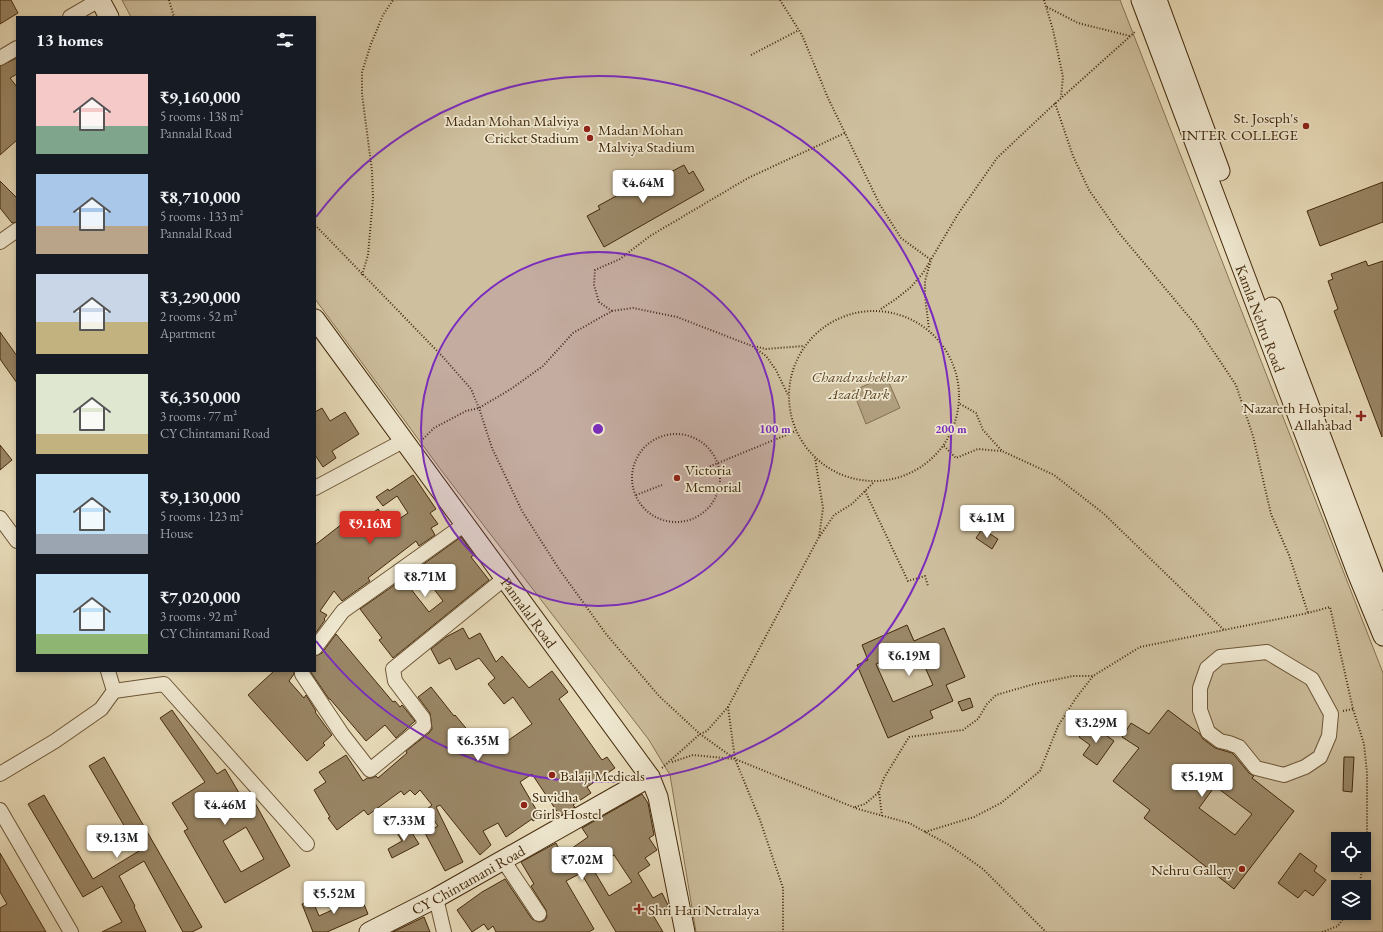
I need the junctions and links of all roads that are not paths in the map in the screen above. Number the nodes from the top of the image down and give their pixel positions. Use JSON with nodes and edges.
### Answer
{"nodes":[{"id":1,"x":99,"y":0,"type":"edge"},
{"id":2,"x":1141,"y":0,"type":"edge"},
{"id":3,"x":1160,"y":9,"type":"edge"},
{"id":4,"x":72,"y":16,"type":"edge"},
{"id":5,"x":107,"y":16,"type":"edge"},
{"id":6,"x":16,"y":49,"type":"edge"},
{"id":7,"x":0,"y":58,"type":"edge"},
{"id":8,"x":16,"y":231,"type":"edge"},
{"id":9,"x":0,"y":242,"type":"edge"},
{"id":10,"x":316,"y":320,"type":"edge"},
{"id":11,"x":414,"y":440,"type":"junction"},
{"id":12,"x":316,"y":488,"type":"edge"},
{"id":13,"x":0,"y":518,"type":"edge"},
{"id":14,"x":466,"y":524,"type":"junction"},
{"id":15,"x":16,"y":540,"type":"edge"},
{"id":16,"x":505,"y":578,"type":"junction"},
{"id":17,"x":1383,"y":600,"type":"edge"},
{"id":18,"x":1383,"y":636,"type":"edge"},
{"id":19,"x":316,"y":647,"type":"edge"},
{"id":20,"x":108,"y":672,"type":"edge"},
{"id":21,"x":302,"y":672,"type":"edge"},
{"id":22,"x":164,"y":678,"type":"edge"},
{"id":23,"x":114,"y":691,"type":"junction"},
{"id":24,"x":1305,"y":767,"type":"joint"},
{"id":25,"x":0,"y":774,"type":"edge"},
{"id":26,"x":650,"y":777,"type":"junction"},
{"id":27,"x":0,"y":810,"type":"edge"},
{"id":28,"x":307,"y":844,"type":"dead end"},
{"id":29,"x":503,"y":860,"type":"junction"},
{"id":30,"x":436,"y":898,"type":"junction"},
{"id":31,"x":539,"y":914,"type":"dead end"},
{"id":32,"x":71,"y":932,"type":"edge"},
{"id":33,"x":369,"y":932,"type":"edge"},
{"id":34,"x":444,"y":932,"type":"edge"},
{"id":35,"x":685,"y":932,"type":"edge"}],
"edges":[{"from":1,"to":4,"type":"street"},
{"from":1,"to":5,"type":"main road"},
{"from":2,"to":3,"type":"main road","name":"Kamla Nehru Road"},
{"from":3,"to":17,"type":"main road","name":"Kamla Nehru Road"},
{"from":3,"to":18,"type":"main road","name":"Kamla Nehru Road"},
{"from":6,"to":7,"type":"street"},
{"from":8,"to":9,"type":"street"},
{"from":10,"to":11,"type":"main road","name":"Pannalal Road"},
{"from":11,"to":12,"type":"street"},
{"from":11,"to":14,"type":"main road","name":"Pannalal Road"},
{"from":13,"to":15,"type":"street"},
{"from":14,"to":16,"type":"main road","name":"Pannalal Road"},
{"from":14,"to":19,"type":"street"},
{"from":16,"to":21,"type":"street"},
{"from":16,"to":26,"type":"main road","name":"Pannalal Road"},
{"from":20,"to":23,"type":"street"},
{"from":22,"to":23,"type":"street"},
{"from":22,"to":28,"type":"street"},
{"from":23,"to":25,"type":"street"},
{"from":24,"to":24,"type":"street"},
{"from":26,"to":29,"type":"main road","name":"CY Chintamani Road"},
{"from":26,"to":35,"type":"main road","name":"Pannalal Road"},
{"from":27,"to":32,"type":"street"},
{"from":29,"to":30,"type":"main road","name":"CY Chintamani Road"},
{"from":29,"to":31,"type":"street"},
{"from":30,"to":33,"type":"main road","name":"CY Chintamani Road"},
{"from":30,"to":34,"type":"street"}]}
